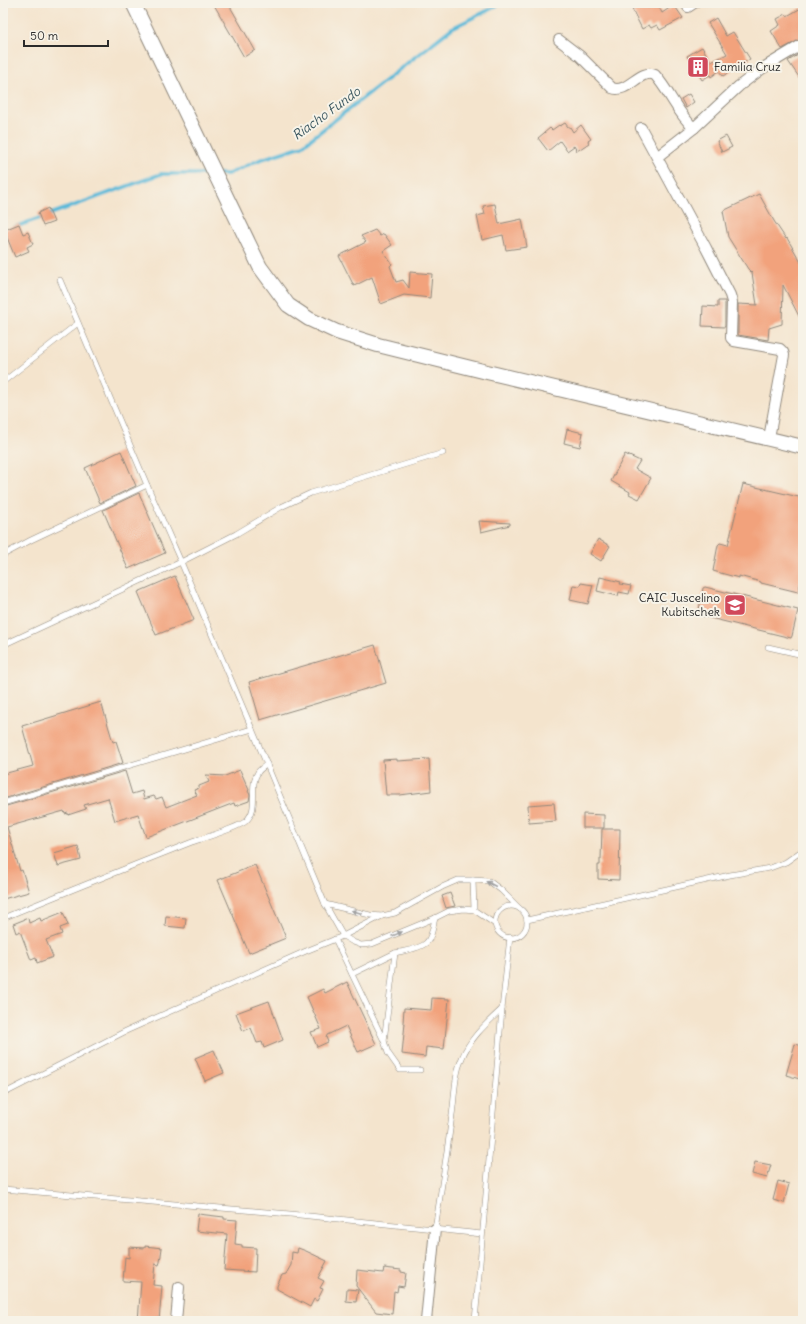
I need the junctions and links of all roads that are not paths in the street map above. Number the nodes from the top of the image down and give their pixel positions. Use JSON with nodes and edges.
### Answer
{"nodes":[{"id":1,"x":133,"y":3,"type":"edge"},
{"id":2,"x":559,"y":40,"type":"dead end"},
{"id":3,"x":803,"y":44,"type":"edge"},
{"id":4,"x":641,"y":128,"type":"dead end"},
{"id":5,"x":694,"y":128,"type":"junction"},
{"id":6,"x":657,"y":157,"type":"junction"},
{"id":7,"x":60,"y":280,"type":"dead end"},
{"id":8,"x":78,"y":323,"type":"junction"},
{"id":9,"x":3,"y":382,"type":"edge"},
{"id":10,"x":769,"y":438,"type":"junction"},
{"id":11,"x":803,"y":447,"type":"edge"},
{"id":12,"x":443,"y":453,"type":"dead end"},
{"id":13,"x":146,"y":485,"type":"junction"},
{"id":14,"x":3,"y":555,"type":"edge"},
{"id":15,"x":181,"y":562,"type":"junction"},
{"id":16,"x":3,"y":645,"type":"edge"},
{"id":17,"x":768,"y":647,"type":"dead end"},
{"id":18,"x":803,"y":655,"type":"edge"},
{"id":19,"x":252,"y":729,"type":"junction"},
{"id":20,"x":267,"y":764,"type":"junction"},
{"id":21,"x":3,"y":802,"type":"edge"},
{"id":22,"x":803,"y":850,"type":"edge"},
{"id":23,"x":473,"y":880,"type":"junction"},
{"id":24,"x":325,"y":904,"type":"junction"},
{"id":25,"x":520,"y":909,"type":"junction"},
{"id":26,"x":474,"y":910,"type":"junction"},
{"id":27,"x":382,"y":916,"type":"junction"},
{"id":28,"x":3,"y":918,"type":"edge"},
{"id":29,"x":435,"y":918,"type":"junction"},
{"id":30,"x":527,"y":920,"type":"junction"},
{"id":31,"x":496,"y":924,"type":"junction"},
{"id":32,"x":343,"y":936,"type":"junction"},
{"id":33,"x":510,"y":937,"type":"junction"},
{"id":34,"x":335,"y":939,"type":"junction"},
{"id":35,"x":395,"y":953,"type":"junction"},
{"id":36,"x":352,"y":974,"type":"junction"},
{"id":37,"x":502,"y":1009,"type":"junction"},
{"id":38,"x":384,"y":1041,"type":"junction"},
{"id":39,"x":420,"y":1070,"type":"dead end"},
{"id":40,"x":3,"y":1094,"type":"edge"},
{"id":41,"x":3,"y":1189,"type":"edge"},
{"id":42,"x":435,"y":1229,"type":"junction"},
{"id":43,"x":482,"y":1234,"type":"junction"},
{"id":44,"x":179,"y":1287,"type":"dead end"},
{"id":45,"x":176,"y":1321,"type":"edge"},
{"id":46,"x":426,"y":1321,"type":"edge"},
{"id":47,"x":475,"y":1321,"type":"edge"}],
"edges":[{"from":1,"to":10,"type":"street"},
{"from":2,"to":5,"type":"street"},
{"from":3,"to":5,"type":"street"},
{"from":4,"to":6,"type":"street"},
{"from":5,"to":6,"type":"street"},
{"from":6,"to":10,"type":"street"},
{"from":7,"to":8,"type":"lane"},
{"from":8,"to":9,"type":"lane"},
{"from":8,"to":13,"type":"lane"},
{"from":10,"to":11,"type":"street"},
{"from":12,"to":15,"type":"lane"},
{"from":13,"to":14,"type":"lane"},
{"from":13,"to":15,"type":"lane"},
{"from":15,"to":16,"type":"lane"},
{"from":15,"to":19,"type":"lane"},
{"from":17,"to":18,"type":"lane"},
{"from":19,"to":20,"type":"lane"},
{"from":19,"to":21,"type":"lane"},
{"from":20,"to":24,"type":"lane"},
{"from":20,"to":28,"type":"lane"},
{"from":22,"to":30,"type":"lane"},
{"from":25,"to":23,"type":"lane","one_way":true},
{"from":23,"to":26,"type":"lane"},
{"from":23,"to":27,"type":"lane"},
{"from":27,"to":24,"type":"lane","one_way":true},
{"from":24,"to":32,"type":"lane"},
{"from":25,"to":30,"type":"lane"},
{"from":25,"to":31,"type":"lane"},
{"from":26,"to":29,"type":"lane"},
{"from":26,"to":31,"type":"lane"},
{"from":27,"to":32,"type":"lane"},
{"from":32,"to":29,"type":"lane","one_way":true},
{"from":29,"to":35,"type":"lane"},
{"from":30,"to":33,"type":"lane"},
{"from":31,"to":33,"type":"lane"},
{"from":32,"to":34,"type":"lane"},
{"from":33,"to":37,"type":"lane"},
{"from":34,"to":36,"type":"lane"},
{"from":34,"to":40,"type":"lane"},
{"from":35,"to":36,"type":"lane"},
{"from":35,"to":38,"type":"lane"},
{"from":36,"to":38,"type":"lane"},
{"from":37,"to":42,"type":"lane"},
{"from":37,"to":43,"type":"lane"},
{"from":38,"to":39,"type":"lane"},
{"from":41,"to":42,"type":"lane"},
{"from":42,"to":43,"type":"lane"},
{"from":42,"to":46,"type":"street"},
{"from":43,"to":47,"type":"lane"},
{"from":44,"to":45,"type":"street"}]}
